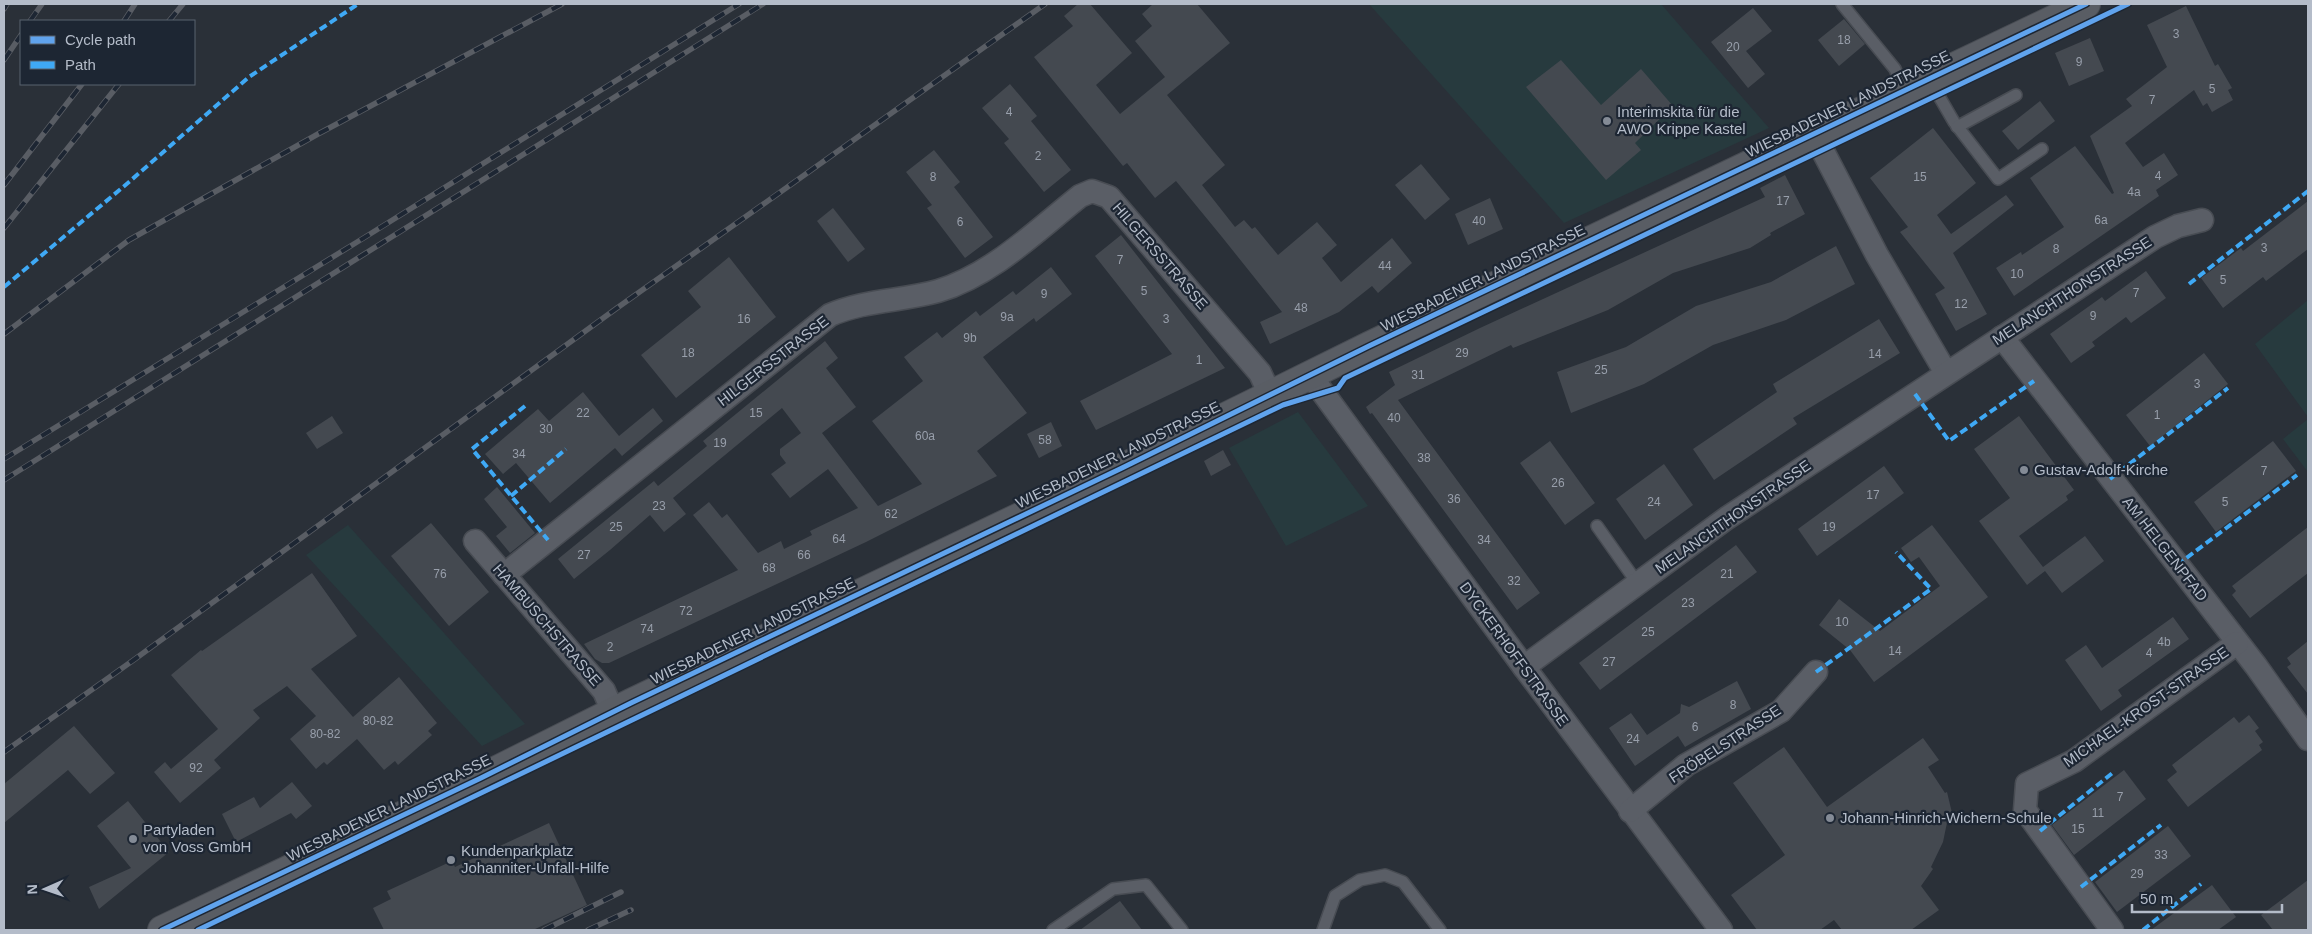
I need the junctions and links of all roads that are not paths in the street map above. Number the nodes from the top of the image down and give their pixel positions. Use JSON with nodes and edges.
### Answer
{"nodes":[{"id":1,"x":1842,"y":4,"type":"edge"},
{"id":2,"x":2086,"y":4,"type":"edge"},
{"id":3,"x":1928,"y":79,"type":"junction"},
{"id":4,"x":1904,"y":91,"type":"junction"},
{"id":5,"x":2016,"y":95,"type":"dead end"},
{"id":6,"x":1957,"y":127,"type":"junction"},
{"id":7,"x":1814,"y":134,"type":"junction"},
{"id":8,"x":2042,"y":149,"type":"dead end"},
{"id":9,"x":2202,"y":220,"type":"dead end"},
{"id":10,"x":2002,"y":337,"type":"junction"},
{"id":11,"x":1946,"y":373,"type":"junction"},
{"id":12,"x":1310,"y":375,"type":"junction"},
{"id":13,"x":1270,"y":395,"type":"junction"},
{"id":14,"x":1597,"y":526,"type":"dead end"},
{"id":15,"x":475,"y":541,"type":"dead end"},
{"id":16,"x":504,"y":575,"type":"junction"},
{"id":17,"x":1638,"y":584,"type":"junction"},
{"id":18,"x":2237,"y":642,"type":"junction"},
{"id":19,"x":1524,"y":667,"type":"junction"},
{"id":20,"x":1816,"y":672,"type":"dead end"},
{"id":21,"x":613,"y":712,"type":"junction"},
{"id":22,"x":2308,"y":739,"type":"edge"},
{"id":23,"x":1630,"y":811,"type":"junction"},
{"id":24,"x":162,"y":930,"type":"edge"},
{"id":25,"x":1053,"y":930,"type":"edge"},
{"id":26,"x":1182,"y":930,"type":"edge"},
{"id":27,"x":1323,"y":930,"type":"edge"},
{"id":28,"x":1440,"y":930,"type":"edge"},
{"id":29,"x":1721,"y":930,"type":"edge"},
{"id":30,"x":2112,"y":930,"type":"edge"}],
"edges":[{"from":1,"to":4,"type":"lane"},
{"from":2,"to":3,"type":"main road","name":"WIESBADENER LANDSTRASSE"},
{"from":3,"to":4,"type":"main road","name":"WIESBADENER LANDSTRASSE"},
{"from":3,"to":6,"type":"lane"},
{"from":4,"to":7,"type":"main road","name":"WIESBADENER LANDSTRASSE"},
{"from":5,"to":6,"type":"lane"},
{"from":6,"to":8,"type":"lane"},
{"from":7,"to":11,"type":"street"},
{"from":7,"to":12,"type":"main road","name":"WIESBADENER LANDSTRASSE"},
{"from":9,"to":10,"type":"street","name":"MELANCHTHONSTRASSE"},
{"from":10,"to":11,"type":"street","name":"MELANCHTHONSTRASSE"},
{"from":10,"to":18,"type":"street","name":"AM HELGENPFAD"},
{"from":11,"to":17,"type":"street","name":"MELANCHTHONSTRASSE"},
{"from":12,"to":13,"type":"main road","name":"WIESBADENER LANDSTRASSE"},
{"from":12,"to":19,"type":"street","name":"DYCKERHOFFSTRASSE"},
{"from":13,"to":16,"type":"street","name":"HILGERSSTRASSE"},
{"from":13,"to":21,"type":"main road","name":"WIESBADENER LANDSTRASSE"},
{"from":14,"to":17,"type":"lane"},
{"from":15,"to":16,"type":"street","name":"HAMBUSCHSTRASSE"},
{"from":16,"to":21,"type":"street","name":"HAMBUSCHSTRASSE"},
{"from":17,"to":19,"type":"street","name":"MELANCHTHONSTRASSE"},
{"from":18,"to":22,"type":"street","name":"AM HELGENPFAD"},
{"from":18,"to":30,"type":"street","name":"MICHAEL-KROST-STRASSE"},
{"from":19,"to":23,"type":"street","name":"DYCKERHOFFSTRASSE"},
{"from":20,"to":23,"type":"street","name":"FRÖBELSTRASSE"},
{"from":21,"to":24,"type":"main road","name":"WIESBADENER LANDSTRASSE"},
{"from":23,"to":29,"type":"street","name":"DYCKERHOFFSTRASSE"},
{"from":25,"to":26,"type":"lane"},
{"from":27,"to":28,"type":"lane"}]}
